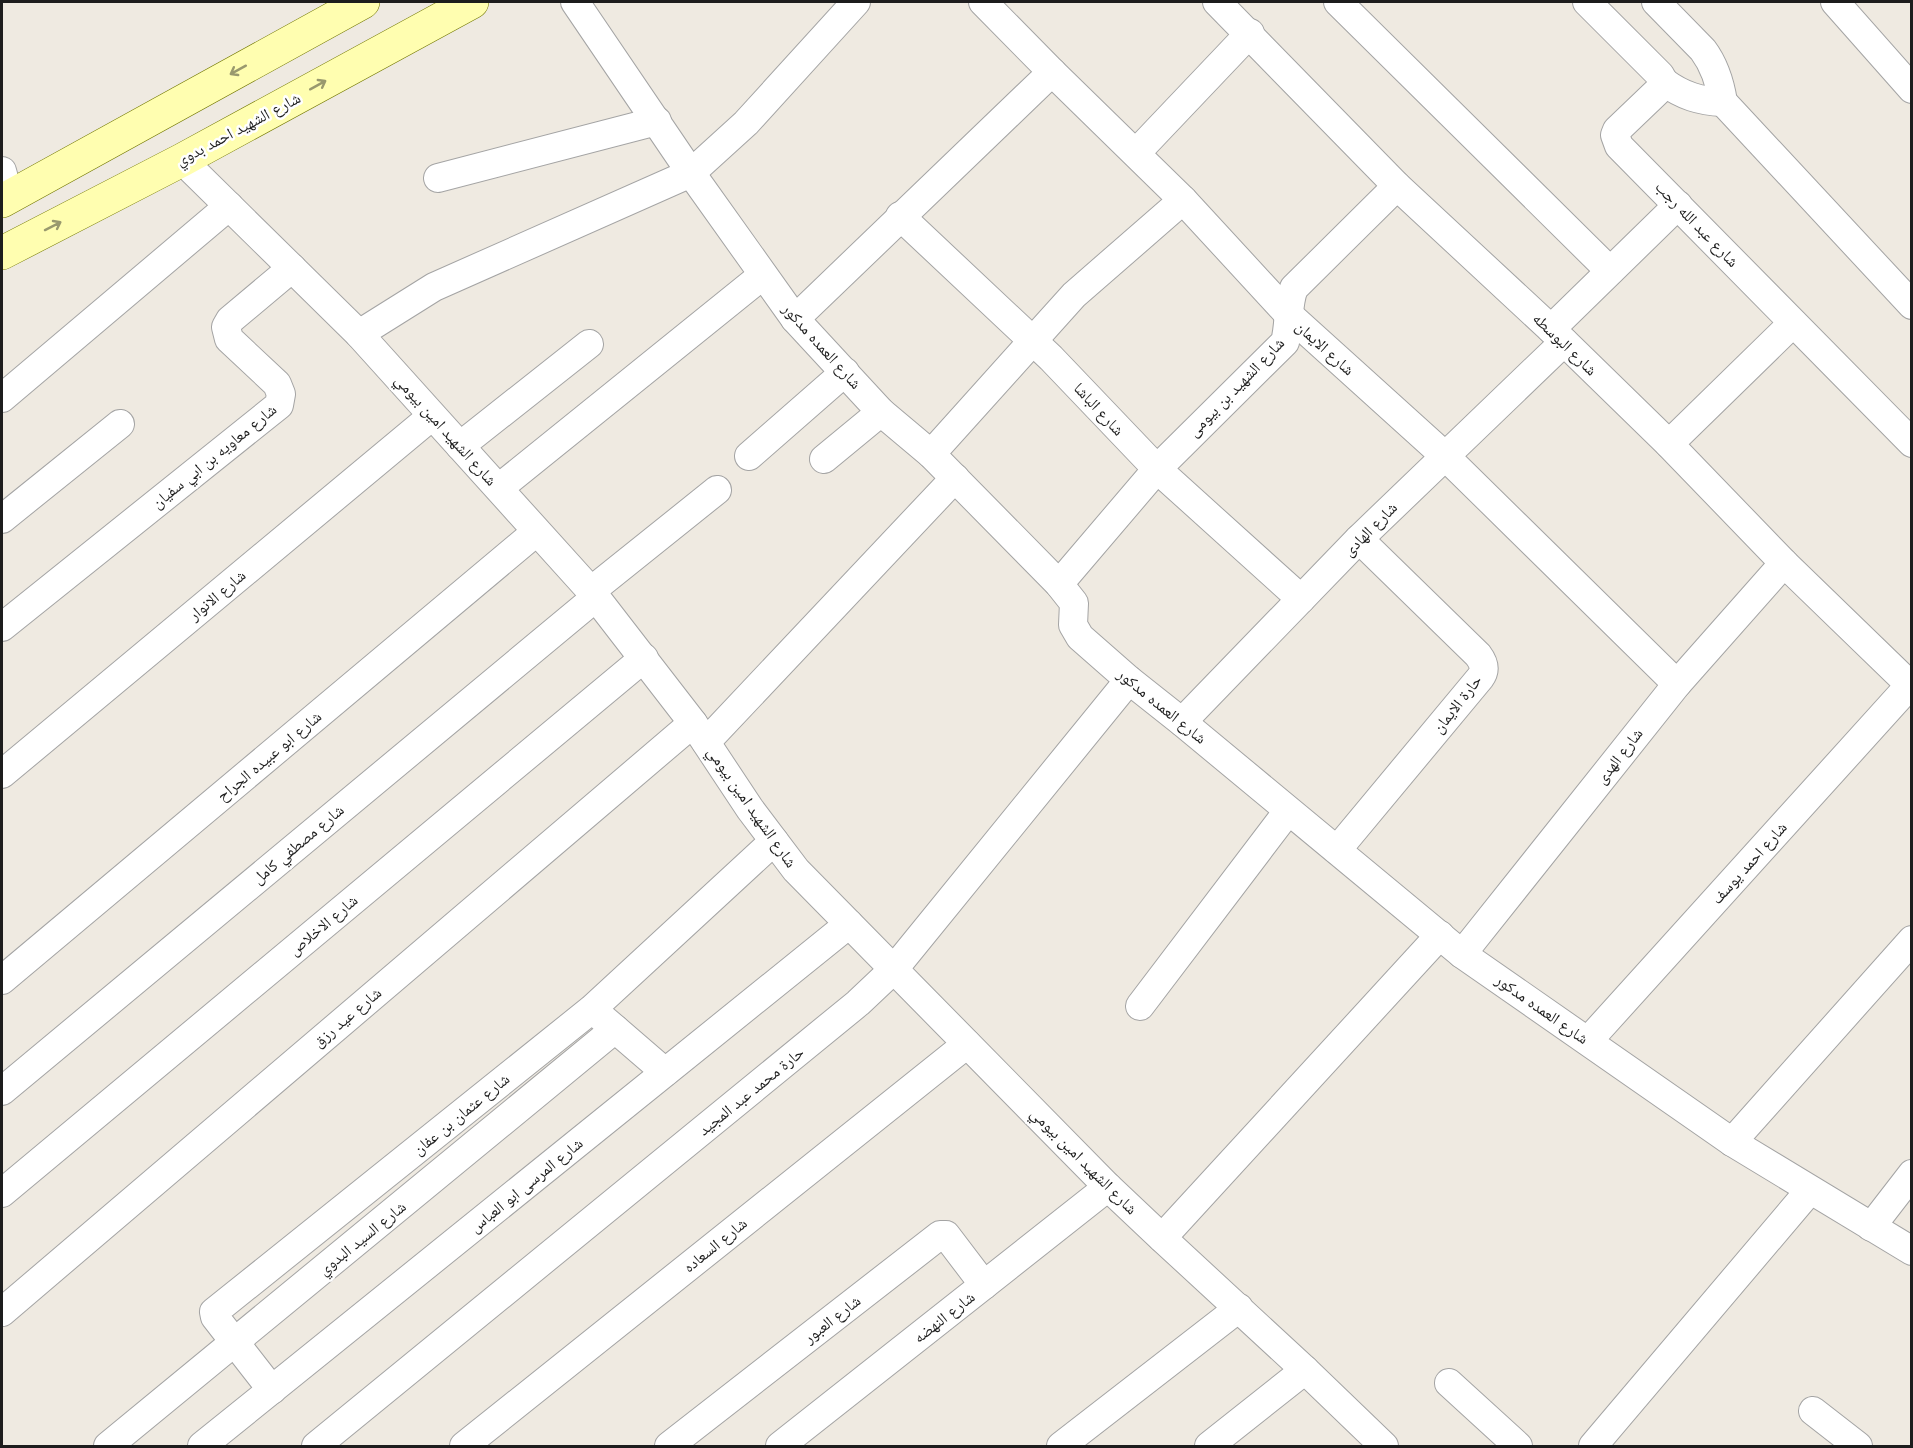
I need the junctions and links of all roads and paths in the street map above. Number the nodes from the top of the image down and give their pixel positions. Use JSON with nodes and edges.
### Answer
{"nodes":[{"id":1,"x":363,"y":2,"type":"edge"},
{"id":2,"x":472,"y":2,"type":"edge"},
{"id":3,"x":575,"y":2,"type":"edge"},
{"id":4,"x":856,"y":2,"type":"edge"},
{"id":5,"x":983,"y":2,"type":"edge"},
{"id":6,"x":1217,"y":2,"type":"edge"},
{"id":7,"x":1338,"y":2,"type":"edge"},
{"id":8,"x":1587,"y":2,"type":"edge"},
{"id":9,"x":1656,"y":2,"type":"edge"},
{"id":10,"x":1835,"y":2,"type":"edge"},
{"id":11,"x":1250,"y":33,"type":"junction"},
{"id":12,"x":1052,"y":72,"type":"junction"},
{"id":13,"x":1664,"y":82,"type":"junction"},
{"id":14,"x":1911,"y":89,"type":"edge"},
{"id":15,"x":1724,"y":102,"type":"junction"},
{"id":16,"x":657,"y":122,"type":"junction"},
{"id":17,"x":1136,"y":153,"type":"junction"},
{"id":18,"x":182,"y":160,"type":"junction"},
{"id":19,"x":691,"y":173,"type":"junction"},
{"id":20,"x":438,"y":178,"type":"dead end"},
{"id":21,"x":1397,"y":186,"type":"junction"},
{"id":22,"x":4,"y":189,"type":"edge"},
{"id":23,"x":1183,"y":201,"type":"junction"},
{"id":24,"x":1678,"y":205,"type":"junction"},
{"id":25,"x":229,"y":206,"type":"junction"},
{"id":26,"x":900,"y":216,"type":"junction"},
{"id":27,"x":2,"y":253,"type":"edge"},
{"id":28,"x":292,"y":268,"type":"junction"},
{"id":29,"x":1610,"y":271,"type":"junction"},
{"id":30,"x":764,"y":275,"type":"junction"},
{"id":31,"x":1911,"y":306,"type":"edge"},
{"id":32,"x":1288,"y":315,"type":"junction"},
{"id":33,"x":795,"y":319,"type":"junction"},
{"id":34,"x":1793,"y":323,"type":"junction"},
{"id":35,"x":359,"y":334,"type":"junction"},
{"id":36,"x":1557,"y":336,"type":"junction"},
{"id":37,"x":1034,"y":341,"type":"junction"},
{"id":38,"x":589,"y":344,"type":"dead end"},
{"id":39,"x":845,"y":372,"type":"junction"},
{"id":40,"x":2,"y":398,"type":"edge"},
{"id":41,"x":881,"y":412,"type":"junction"},
{"id":42,"x":432,"y":416,"type":"junction"},
{"id":43,"x":120,"y":423,"type":"dead end"},
{"id":44,"x":1911,"y":443,"type":"edge"},
{"id":45,"x":1669,"y":444,"type":"junction"},
{"id":46,"x":460,"y":446,"type":"junction"},
{"id":47,"x":931,"y":454,"type":"junction"},
{"id":48,"x":748,"y":456,"type":"dead end"},
{"id":49,"x":1445,"y":456,"type":"junction"},
{"id":50,"x":824,"y":459,"type":"dead end"},
{"id":51,"x":1156,"y":469,"type":"junction"},
{"id":52,"x":955,"y":478,"type":"junction"},
{"id":53,"x":499,"y":488,"type":"junction"},
{"id":54,"x":717,"y":490,"type":"dead end"},
{"id":55,"x":2,"y":519,"type":"edge"},
{"id":56,"x":536,"y":532,"type":"junction"},
{"id":57,"x":1359,"y":539,"type":"junction"},
{"id":58,"x":1784,"y":563,"type":"junction"},
{"id":59,"x":1059,"y":584,"type":"junction"},
{"id":60,"x":593,"y":595,"type":"junction"},
{"id":61,"x":1301,"y":599,"type":"junction"},
{"id":62,"x":2,"y":627,"type":"edge"},
{"id":63,"x":644,"y":658,"type":"junction"},
{"id":64,"x":1129,"y":680,"type":"junction"},
{"id":65,"x":1677,"y":684,"type":"junction"},
{"id":66,"x":1911,"y":686,"type":"edge"},
{"id":67,"x":1182,"y":722,"type":"junction"},
{"id":68,"x":700,"y":732,"type":"junction"},
{"id":69,"x":2,"y":774,"type":"edge"},
{"id":70,"x":1288,"y":811,"type":"junction"},
{"id":71,"x":774,"y":841,"type":"junction"},
{"id":72,"x":1336,"y":850,"type":"junction"},
{"id":73,"x":849,"y":924,"type":"junction"},
{"id":74,"x":1440,"y":935,"type":"junction"},
{"id":75,"x":1911,"y":940,"type":"edge"},
{"id":76,"x":1462,"y":954,"type":"junction"},
{"id":77,"x":894,"y":969,"type":"junction"},
{"id":78,"x":2,"y":980,"type":"edge"},
{"id":79,"x":1140,"y":1006,"type":"dead end"},
{"id":80,"x":592,"y":1009,"type":"junction"},
{"id":81,"x":615,"y":1029,"type":"junction"},
{"id":82,"x":1588,"y":1041,"type":"junction"},
{"id":83,"x":967,"y":1044,"type":"junction"},
{"id":84,"x":665,"y":1072,"type":"junction"},
{"id":85,"x":2,"y":1091,"type":"edge"},
{"id":86,"x":1732,"y":1142,"type":"junction"},
{"id":87,"x":1911,"y":1174,"type":"edge"},
{"id":88,"x":1108,"y":1187,"type":"junction"},
{"id":89,"x":1810,"y":1190,"type":"junction"},
{"id":90,"x":2,"y":1193,"type":"edge"},
{"id":91,"x":1871,"y":1227,"type":"junction"},
{"id":92,"x":1162,"y":1239,"type":"junction"},
{"id":93,"x":1911,"y":1251,"type":"edge"},
{"id":94,"x":984,"y":1286,"type":"junction"},
{"id":95,"x":1239,"y":1308,"type":"junction"},
{"id":96,"x":2,"y":1312,"type":"edge"},
{"id":97,"x":235,"y":1342,"type":"junction"},
{"id":98,"x":1305,"y":1370,"type":"junction"},
{"id":99,"x":1449,"y":1383,"type":"dead end"},
{"id":100,"x":272,"y":1390,"type":"junction"},
{"id":101,"x":1813,"y":1411,"type":"dead end"},
{"id":102,"x":108,"y":1446,"type":"edge"},
{"id":103,"x":202,"y":1446,"type":"edge"},
{"id":104,"x":316,"y":1446,"type":"edge"},
{"id":105,"x":464,"y":1446,"type":"edge"},
{"id":106,"x":669,"y":1446,"type":"edge"},
{"id":107,"x":780,"y":1446,"type":"edge"},
{"id":108,"x":1060,"y":1446,"type":"edge"},
{"id":109,"x":1209,"y":1446,"type":"edge"},
{"id":110,"x":1384,"y":1446,"type":"edge"},
{"id":111,"x":1518,"y":1446,"type":"edge"},
{"id":112,"x":1593,"y":1446,"type":"edge"},
{"id":113,"x":1858,"y":1446,"type":"edge"}],
"edges":[{"from":1,"to":22,"type":"street","one_way":true},
{"from":18,"to":2,"type":"street","name":"شارع الشهيد احمد بدوي","one_way":true},
{"from":3,"to":16,"type":"street","name":"شارع العمده مدكور"},
{"from":4,"to":19,"type":"street"},
{"from":5,"to":12,"type":"street","name":"شارع الايمان"},
{"from":6,"to":11,"type":"street","name":"شارع البوسطه"},
{"from":7,"to":29,"type":"street"},
{"from":8,"to":13,"type":"street"},
{"from":9,"to":15,"type":"street"},
{"from":10,"to":14,"type":"street"},
{"from":11,"to":17,"type":"street"},
{"from":11,"to":21,"type":"street","name":"شارع البوسطه"},
{"from":12,"to":17,"type":"street","name":"شارع الايمان"},
{"from":12,"to":26,"type":"street"},
{"from":13,"to":15,"type":"street"},
{"from":13,"to":24,"type":"street","name":"شارع عبد الله رجب"},
{"from":15,"to":31,"type":"street"},
{"from":16,"to":19,"type":"street","name":"شارع العمده مدكور"},
{"from":16,"to":20,"type":"street"},
{"from":17,"to":23,"type":"street","name":"شارع الايمان"},
{"from":18,"to":25,"type":"street","name":"شارع الشهيد امين بيومي"},
{"from":27,"to":18,"type":"street","name":"شارع الشهيد احمد بدوي","one_way":true},
{"from":19,"to":30,"type":"street","name":"شارع العمده مدكور"},
{"from":19,"to":35,"type":"street"},
{"from":21,"to":32,"type":"street","name":"شارع الشهيد بن بيومى"},
{"from":21,"to":36,"type":"street","name":"شارع البوسطه"},
{"from":23,"to":32,"type":"street","name":"شارع الايمان"},
{"from":23,"to":37,"type":"street"},
{"from":24,"to":29,"type":"street","name":"شارع الهادى"},
{"from":24,"to":34,"type":"street","name":"شارع عبد الله رجب"},
{"from":25,"to":28,"type":"street","name":"شارع الشهيد امين بيومي"},
{"from":25,"to":40,"type":"street"},
{"from":26,"to":33,"type":"street"},
{"from":26,"to":37,"type":"street","name":"شارع الباشا"},
{"from":28,"to":35,"type":"street","name":"شارع الشهيد امين بيومي"},
{"from":28,"to":62,"type":"street","name":"شارع معاويه بن ابي سفيان"},
{"from":29,"to":36,"type":"street","name":"شارع الهادى"},
{"from":30,"to":33,"type":"street","name":"شارع العمده مدكور"},
{"from":30,"to":53,"type":"street"},
{"from":32,"to":49,"type":"street","name":"شارع الايمان"},
{"from":32,"to":51,"type":"street","name":"شارع الشهيد بن بيومى"},
{"from":33,"to":39,"type":"street","name":"شارع العمده مدكور"},
{"from":34,"to":44,"type":"street","name":"شارع عبد الله رجب"},
{"from":34,"to":45,"type":"street"},
{"from":35,"to":42,"type":"street","name":"شارع الشهيد امين بيومي"},
{"from":36,"to":45,"type":"street","name":"شارع البوسطه"},
{"from":36,"to":49,"type":"street","name":"شارع الهادى"},
{"from":37,"to":47,"type":"street"},
{"from":37,"to":51,"type":"street","name":"شارع الباشا"},
{"from":38,"to":46,"type":"street"},
{"from":39,"to":41,"type":"street","name":"شارع العمده مدكور"},
{"from":39,"to":48,"type":"street"},
{"from":41,"to":47,"type":"street","name":"شارع العمده مدكور"},
{"from":41,"to":50,"type":"street"},
{"from":42,"to":46,"type":"street","name":"شارع الشهيد امين بيومي"},
{"from":42,"to":69,"type":"street","name":"شارع الانوار"},
{"from":43,"to":55,"type":"street"},
{"from":45,"to":58,"type":"street","name":"شارع البوسطه"},
{"from":46,"to":53,"type":"street","name":"شارع الشهيد امين بيومي"},
{"from":47,"to":52,"type":"street","name":"شارع العمده مدكور"},
{"from":49,"to":57,"type":"street","name":"شارع الهادى"},
{"from":49,"to":65,"type":"street","name":"شارع الايمان"},
{"from":51,"to":59,"type":"street","name":"شارع الشهيد بن بيومى"},
{"from":51,"to":61,"type":"street","name":"شارع الباشا"},
{"from":52,"to":59,"type":"street","name":"شارع العمده مدكور"},
{"from":52,"to":68,"type":"street","name":"شارع عيد رزق"},
{"from":53,"to":56,"type":"street","name":"شارع الشهيد امين بيومي"},
{"from":54,"to":60,"type":"street","name":"شارع مصطفي كامل"},
{"from":56,"to":60,"type":"street","name":"شارع الشهيد امين بيومي"},
{"from":56,"to":78,"type":"street","name":"شارع ابو عبيده الجراح"},
{"from":57,"to":61,"type":"street","name":"شارع الهادى"},
{"from":57,"to":72,"type":"street","name":"حارة الايمان"},
{"from":58,"to":65,"type":"street","name":"شارع الهدى"},
{"from":58,"to":66,"type":"street","name":"شارع البوسطه"},
{"from":59,"to":64,"type":"street","name":"شارع العمده مدكور"},
{"from":60,"to":63,"type":"street","name":"شارع الشهيد امين بيومي"},
{"from":60,"to":85,"type":"street","name":"شارع مصطفي كامل"},
{"from":61,"to":67,"type":"street","name":"شارع الهادى"},
{"from":63,"to":68,"type":"street","name":"شارع الشهيد امين بيومي"},
{"from":63,"to":90,"type":"street","name":"شارع الاخلاص"},
{"from":64,"to":67,"type":"street","name":"شارع العمده مدكور"},
{"from":64,"to":77,"type":"street","name":"حارة محمد عبد المجيد"},
{"from":65,"to":76,"type":"street","name":"شارع الهدى"},
{"from":66,"to":82,"type":"street","name":"شارع احمد يوسف"},
{"from":67,"to":70,"type":"street","name":"شارع العمده مدكور"},
{"from":68,"to":71,"type":"street","name":"شارع الشهيد امين بيومي"},
{"from":68,"to":96,"type":"street","name":"شارع عيد رزق"},
{"from":70,"to":72,"type":"street","name":"شارع العمده مدكور"},
{"from":70,"to":79,"type":"street"},
{"from":71,"to":73,"type":"street","name":"شارع الشهيد امين بيومي"},
{"from":71,"to":80,"type":"street","name":"شارع عثمان بن عفان"},
{"from":72,"to":74,"type":"street","name":"شارع العمده مدكور"},
{"from":73,"to":77,"type":"street","name":"شارع الشهيد امين بيومي"},
{"from":73,"to":84,"type":"street","name":"شارع المرسى ابو العباس"},
{"from":74,"to":76,"type":"street","name":"شارع العمده مدكور"},
{"from":74,"to":92,"type":"street"},
{"from":75,"to":86,"type":"street"},
{"from":76,"to":82,"type":"street","name":"شارع العمده مدكور"},
{"from":77,"to":83,"type":"street","name":"شارع الشهيد امين بيومي"},
{"from":77,"to":104,"type":"street","name":"حارة محمد عبد المجيد"},
{"from":80,"to":81,"type":"street"},
{"from":80,"to":97,"type":"street","name":"شارع عثمان بن عفان"},
{"from":81,"to":84,"type":"street"},
{"from":81,"to":97,"type":"street","name":"شارع السيد البدوي"},
{"from":82,"to":86,"type":"street","name":"شارع العمده مدكور"},
{"from":83,"to":88,"type":"street","name":"شارع الشهيد امين بيومي"},
{"from":83,"to":105,"type":"street","name":"شارع السعاده"},
{"from":84,"to":100,"type":"street","name":"شارع المرسى ابو العباس"},
{"from":86,"to":89,"type":"street","name":"شارع العمده مدكور"},
{"from":87,"to":91,"type":"street"},
{"from":88,"to":92,"type":"street","name":"شارع الشهيد امين بيومي"},
{"from":88,"to":94,"type":"street","name":"شارع النهضه"},
{"from":89,"to":91,"type":"street","name":"شارع العمده مدكور"},
{"from":89,"to":112,"type":"street"},
{"from":91,"to":93,"type":"street","name":"شارع العمده مدكور"},
{"from":92,"to":95,"type":"street","name":"شارع الشهيد امين بيومي"},
{"from":94,"to":106,"type":"street","name":"شارع العبور"},
{"from":94,"to":107,"type":"street","name":"شارع النهضه"},
{"from":95,"to":98,"type":"street","name":"شارع الشهيد امين بيومي"},
{"from":95,"to":108,"type":"street"},
{"from":97,"to":100,"type":"street","name":"شارع عثمان بن عفان"},
{"from":97,"to":102,"type":"street","name":"شارع السيد البدوي"},
{"from":98,"to":109,"type":"street"},
{"from":98,"to":110,"type":"street","name":"شارع الشهيد امين بيومي"},
{"from":99,"to":111,"type":"street"},
{"from":100,"to":103,"type":"street","name":"شارع المرسى ابو العباس"},
{"from":101,"to":113,"type":"street"}]}
